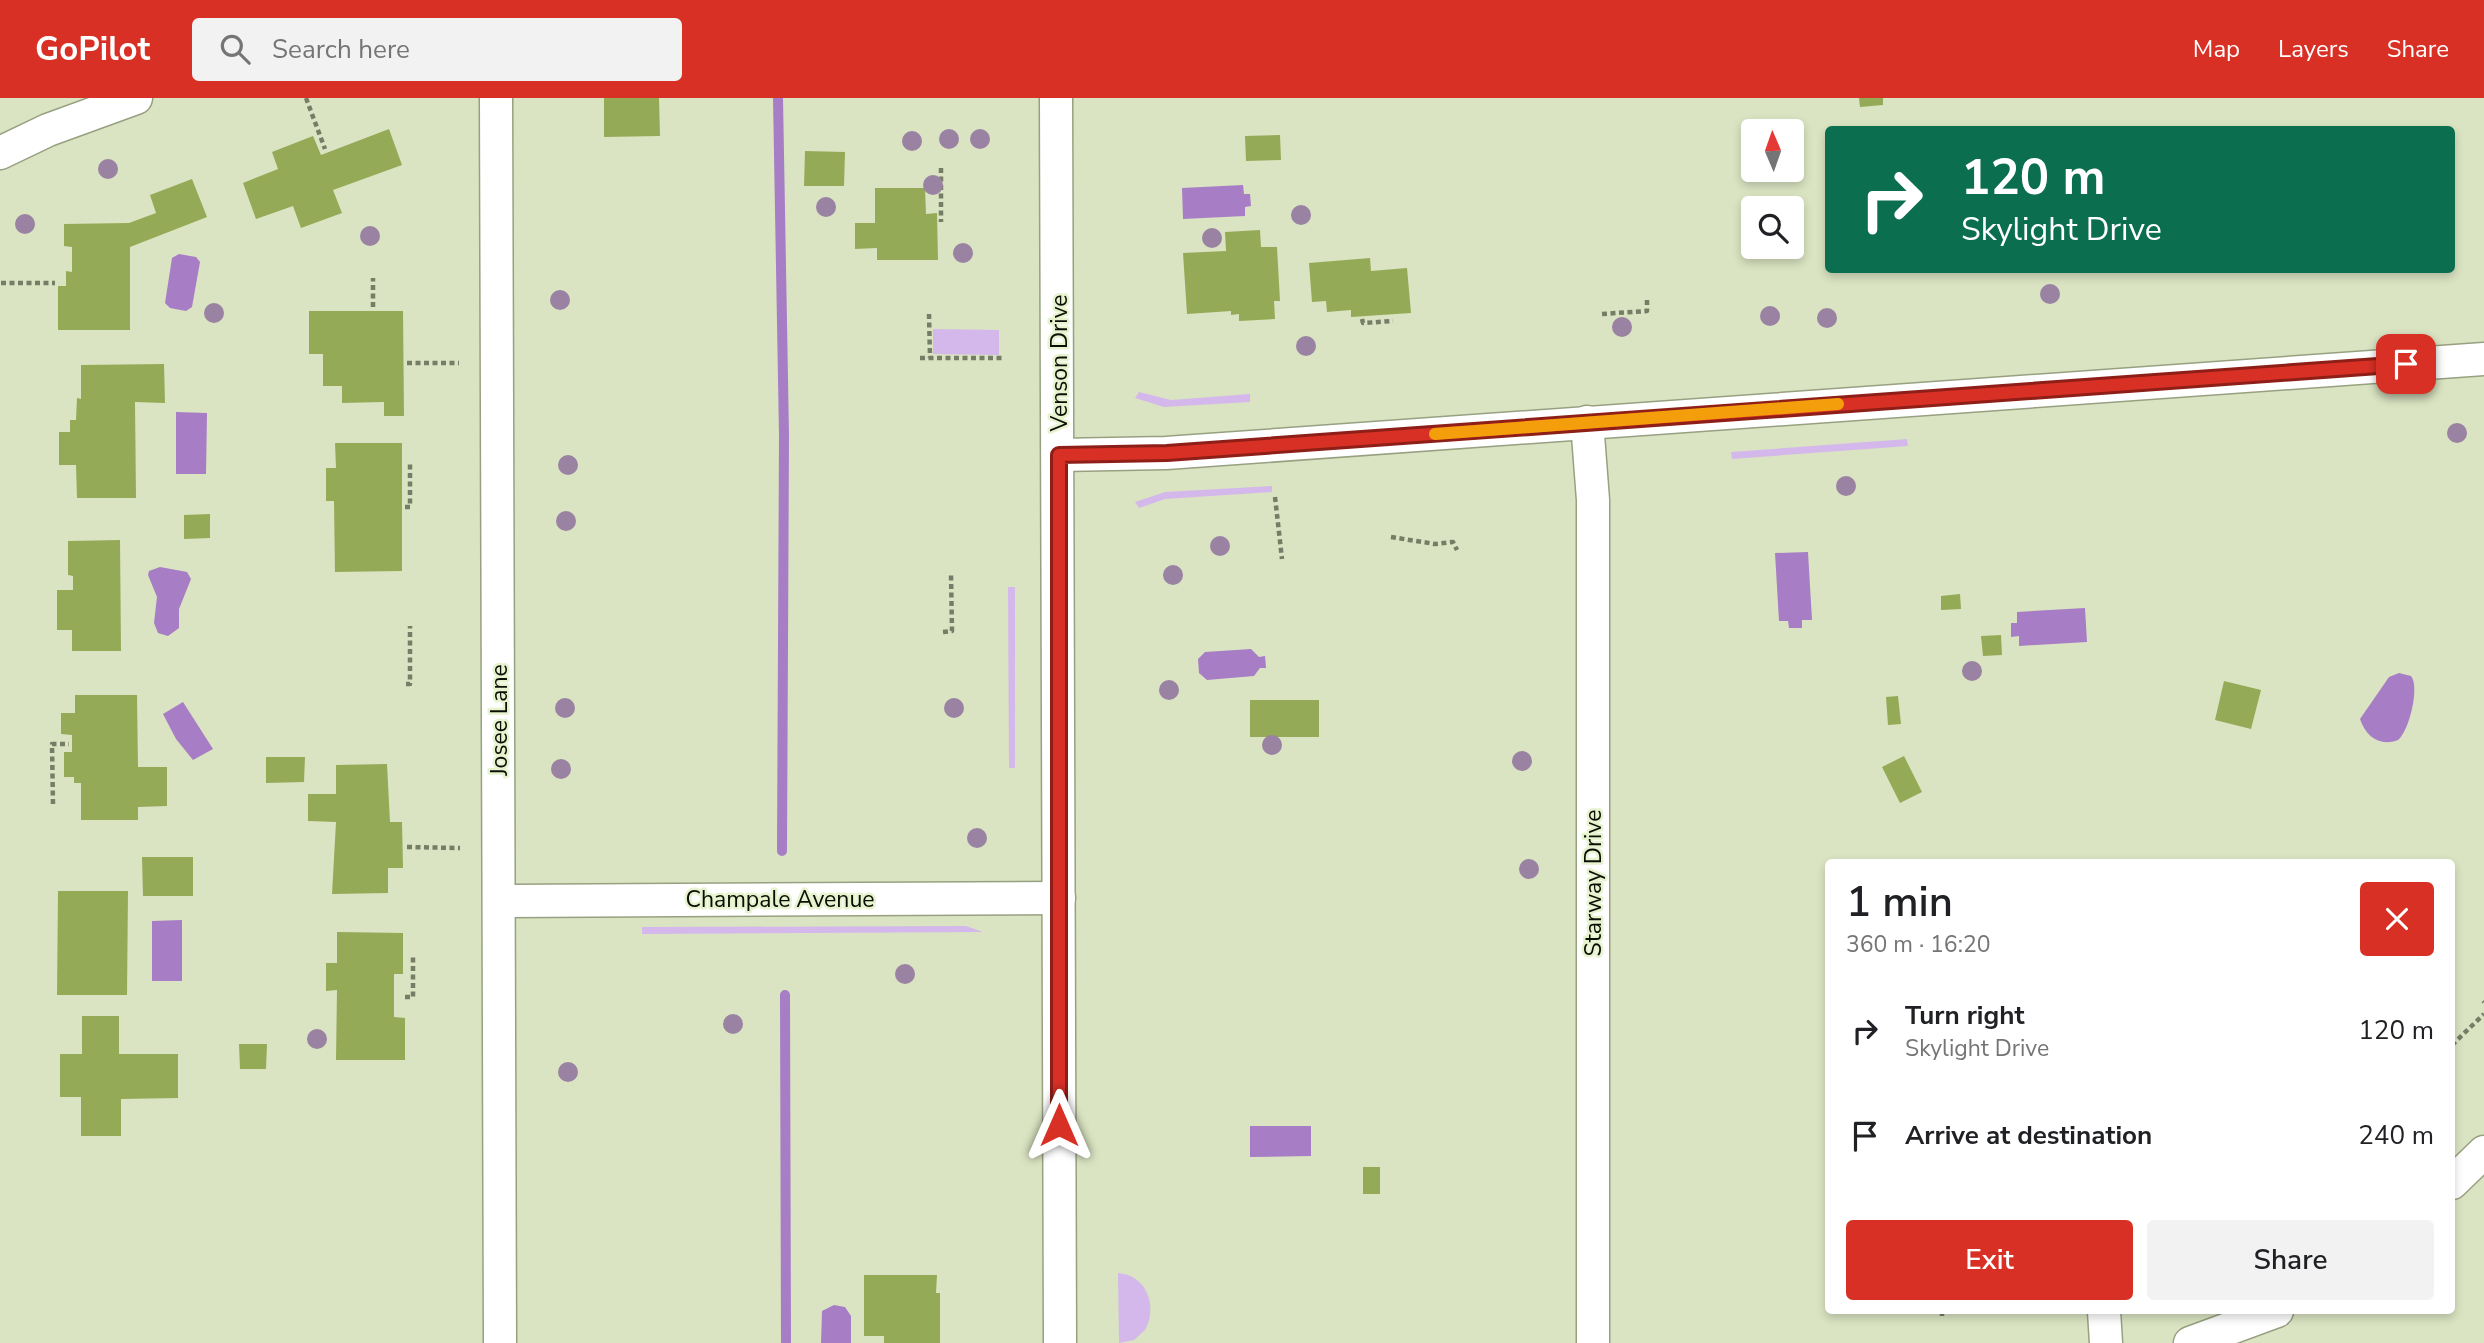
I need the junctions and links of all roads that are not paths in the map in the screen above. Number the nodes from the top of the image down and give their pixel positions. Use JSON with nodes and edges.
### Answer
{"nodes":[{"id":1,"x":136,"y":98,"type":"edge"},
{"id":2,"x":496,"y":98,"type":"edge"},
{"id":3,"x":1056,"y":98,"type":"edge"},
{"id":4,"x":0,"y":153,"type":"edge"},
{"id":5,"x":2484,"y":359,"type":"edge"},
{"id":6,"x":1587,"y":422,"type":"junction"},
{"id":7,"x":1059,"y":455,"type":"junction"},
{"id":8,"x":1059,"y":898,"type":"junction"},
{"id":9,"x":500,"y":901,"type":"junction"},
{"id":10,"x":2484,"y":1152,"type":"edge"},
{"id":11,"x":2455,"y":1180,"type":"edge"},
{"id":12,"x":2104,"y":1314,"type":"edge"},
{"id":13,"x":2269,"y":1314,"type":"edge"},
{"id":14,"x":500,"y":1343,"type":"edge"},
{"id":15,"x":1060,"y":1343,"type":"edge"},
{"id":16,"x":1593,"y":1343,"type":"edge"},
{"id":17,"x":2106,"y":1343,"type":"edge"},
{"id":18,"x":2190,"y":1343,"type":"edge"}],
"edges":[{"from":1,"to":4,"type":"street"},
{"from":2,"to":9,"type":"street","name":"Josee Lane"},
{"from":3,"to":7,"type":"street","name":"Venson Drive"},
{"from":5,"to":6,"type":"street"},
{"from":6,"to":7,"type":"street"},
{"from":6,"to":16,"type":"street","name":"Starway Drive"},
{"from":7,"to":8,"type":"street","name":"Venson Drive"},
{"from":8,"to":9,"type":"street","name":"Champale Avenue"},
{"from":8,"to":15,"type":"street","name":"Venson Drive"},
{"from":9,"to":14,"type":"street","name":"Josee Lane"},
{"from":10,"to":11,"type":"street"},
{"from":12,"to":17,"type":"street"},
{"from":13,"to":18,"type":"street"}]}
